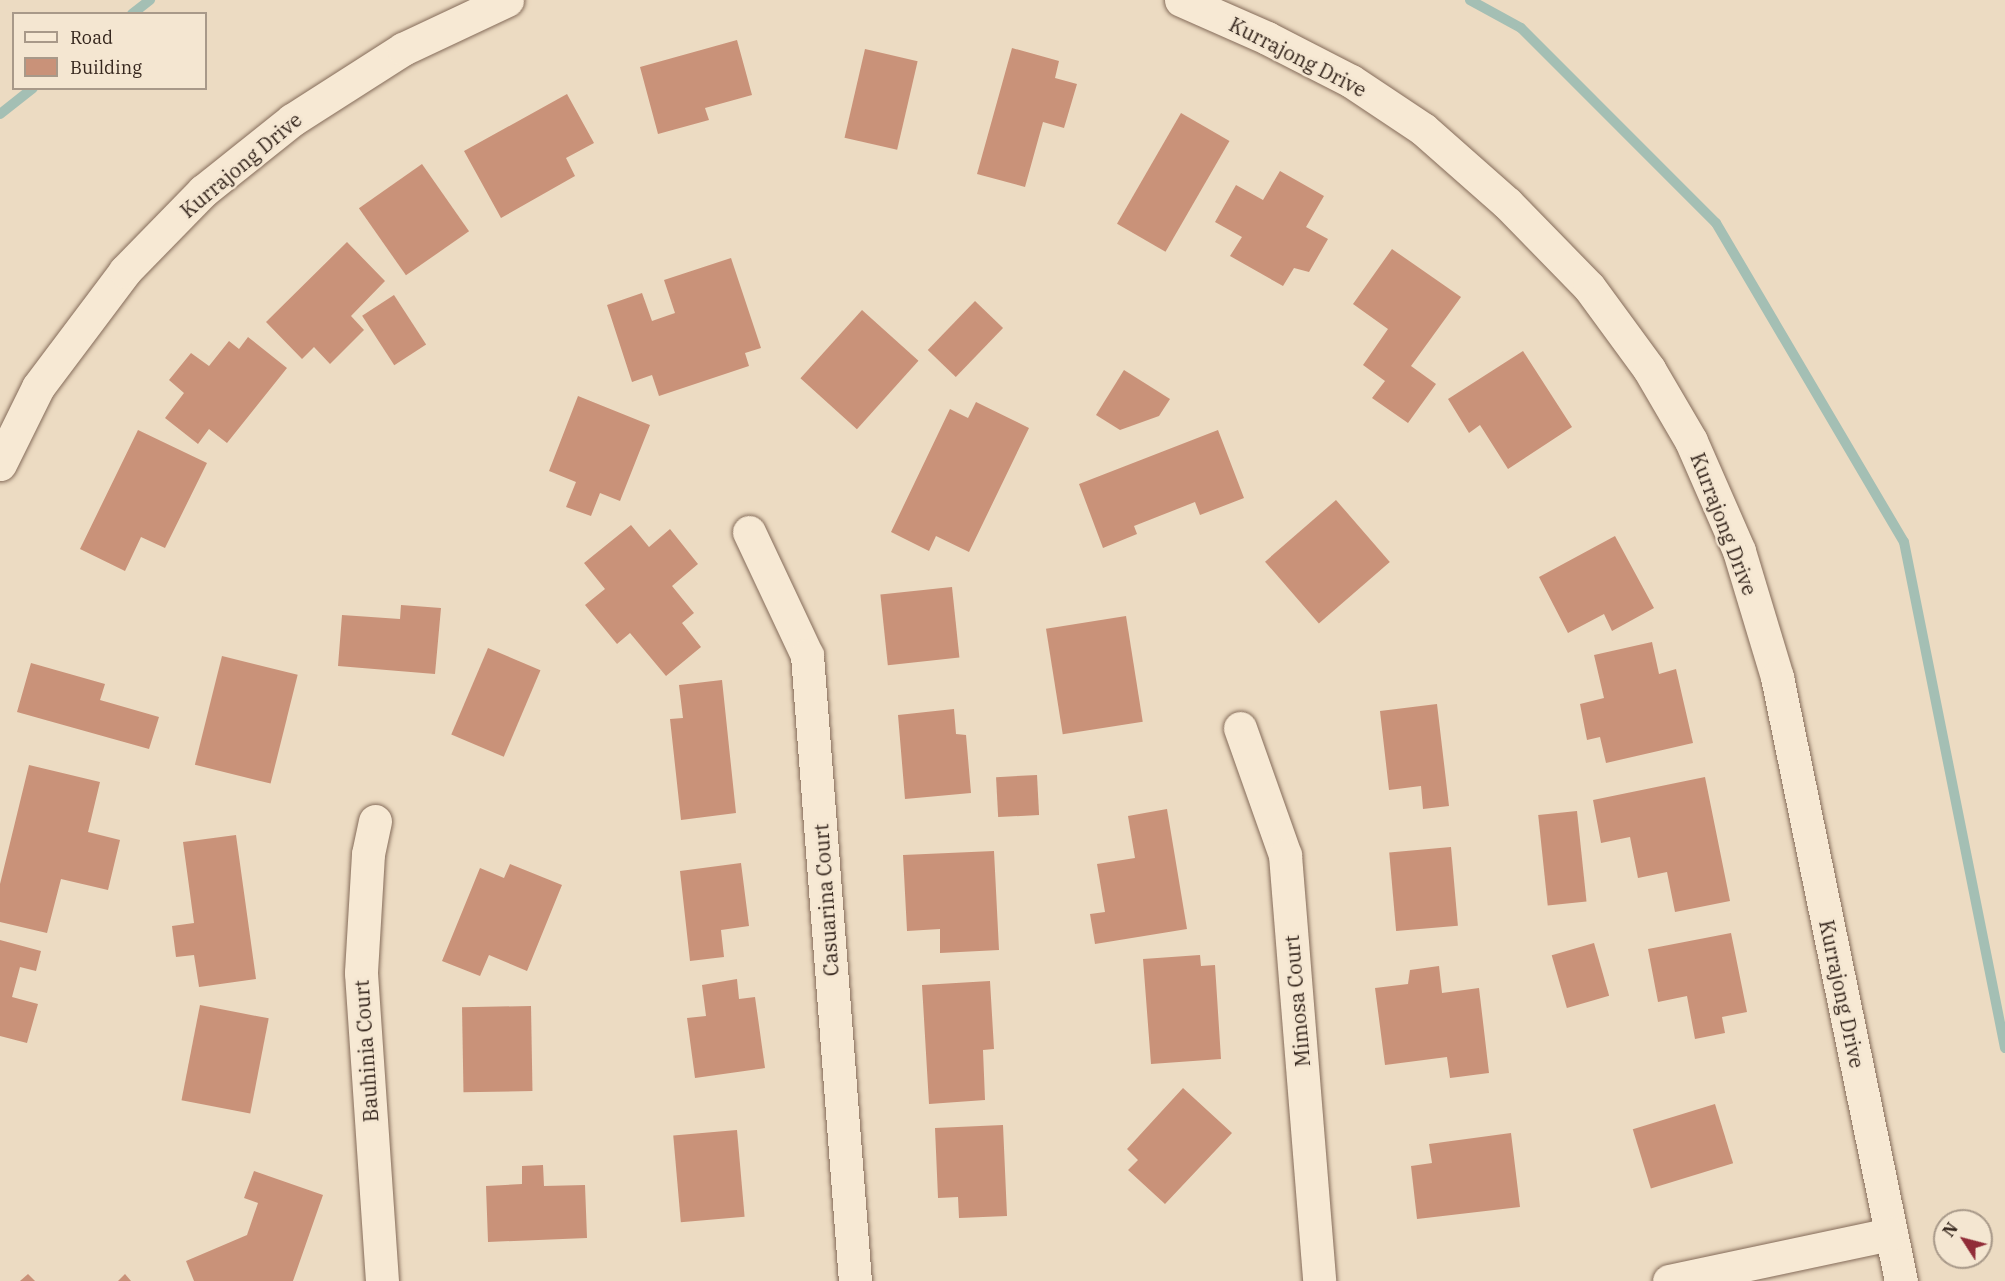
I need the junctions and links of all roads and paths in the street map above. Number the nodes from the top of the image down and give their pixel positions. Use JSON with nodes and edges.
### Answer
{"nodes":[{"id":1,"x":507,"y":0,"type":"edge"},
{"id":2,"x":1181,"y":0,"type":"edge"},
{"id":3,"x":0,"y":464,"type":"edge"},
{"id":4,"x":749,"y":532,"type":"dead end"},
{"id":5,"x":1240,"y":728,"type":"dead end"},
{"id":6,"x":375,"y":821,"type":"dead end"},
{"id":7,"x":1891,"y":1234,"type":"junction"},
{"id":8,"x":382,"y":1281,"type":"edge"},
{"id":9,"x":855,"y":1281,"type":"edge"},
{"id":10,"x":1319,"y":1281,"type":"edge"},
{"id":11,"x":1669,"y":1281,"type":"edge"},
{"id":12,"x":1901,"y":1281,"type":"edge"}],
"edges":[{"from":1,"to":3,"type":"street","name":"Kurrajong Drive"},
{"from":2,"to":7,"type":"street","name":"Kurrajong Drive"},
{"from":4,"to":9,"type":"street","name":"Casuarina Court"},
{"from":5,"to":10,"type":"street","name":"Mimosa Court"},
{"from":6,"to":8,"type":"street","name":"Bauhinia Court"},
{"from":7,"to":11,"type":"street"},
{"from":7,"to":12,"type":"street","name":"Kurrajong Drive"}]}
